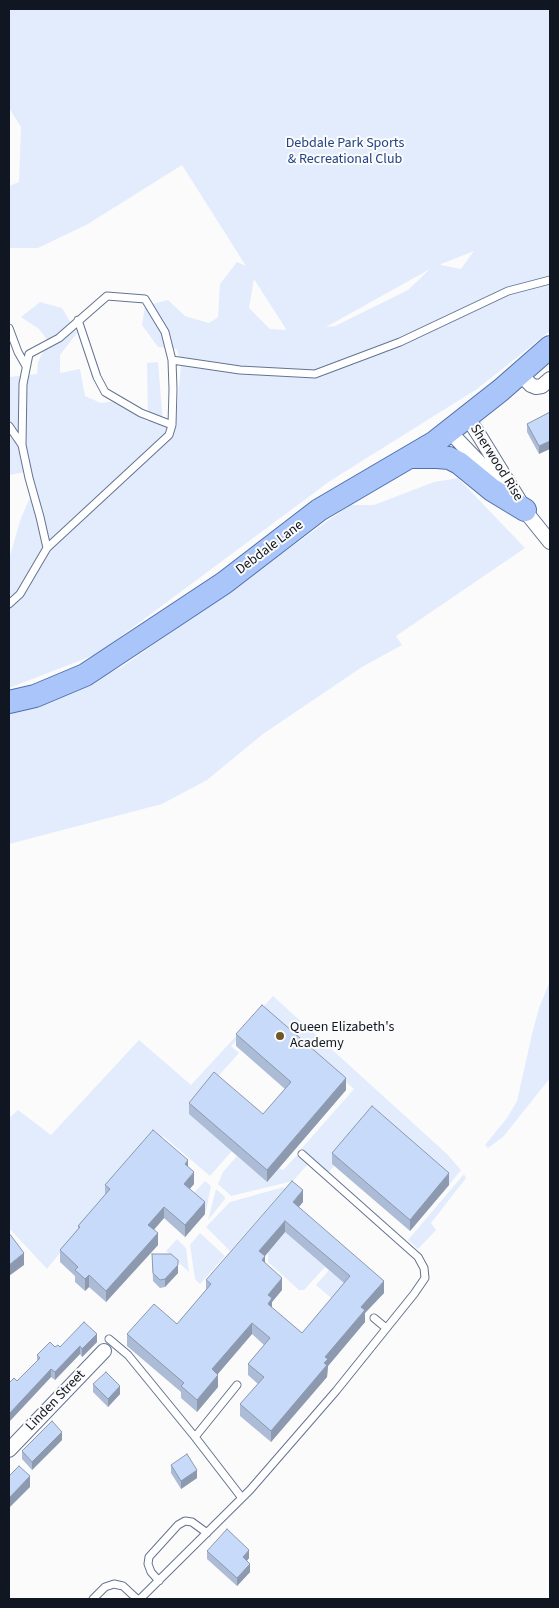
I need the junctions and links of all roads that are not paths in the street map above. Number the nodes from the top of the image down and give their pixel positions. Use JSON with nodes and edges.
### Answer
{"nodes":[{"id":1,"x":550,"y":280,"type":"edge"},
{"id":2,"x":78,"y":320,"type":"junction"},
{"id":3,"x":9,"y":328,"type":"edge"},
{"id":4,"x":550,"y":347,"type":"edge"},
{"id":5,"x":172,"y":360,"type":"junction"},
{"id":6,"x":26,"y":366,"type":"junction"},
{"id":7,"x":519,"y":373,"type":"junction"},
{"id":8,"x":550,"y":379,"type":"edge"},
{"id":9,"x":466,"y":417,"type":"junction"},
{"id":10,"x":172,"y":425,"type":"junction"},
{"id":11,"x":9,"y":426,"type":"edge"},
{"id":12,"x":449,"y":431,"type":"junction"},
{"id":13,"x":22,"y":445,"type":"junction"},
{"id":14,"x":409,"y":457,"type":"junction"},
{"id":15,"x":525,"y":510,"type":"junction"},
{"id":16,"x":550,"y":542,"type":"edge"},
{"id":17,"x":47,"y":548,"type":"junction"},
{"id":18,"x":9,"y":604,"type":"edge"},
{"id":19,"x":9,"y":702,"type":"edge"},
{"id":20,"x":302,"y":1154,"type":"dead end"},
{"id":21,"x":374,"y":1318,"type":"dead end"},
{"id":22,"x":386,"y":1328,"type":"junction"},
{"id":23,"x":108,"y":1344,"type":"joint"},
{"id":24,"x":237,"y":1386,"type":"dead end"},
{"id":25,"x":195,"y":1437,"type":"junction"},
{"id":26,"x":9,"y":1450,"type":"edge"},
{"id":27,"x":242,"y":1498,"type":"junction"},
{"id":28,"x":207,"y":1533,"type":"junction"},
{"id":29,"x":159,"y":1581,"type":"junction"},
{"id":30,"x":94,"y":1599,"type":"edge"},
{"id":31,"x":139,"y":1599,"type":"edge"}],
"edges":[{"from":1,"to":5,"type":"lane"},
{"from":2,"to":5,"type":"lane"},
{"from":2,"to":6,"type":"lane"},
{"from":2,"to":10,"type":"lane"},
{"from":3,"to":6,"type":"lane"},
{"from":4,"to":7,"type":"main road","name":"Debdale Lane"},
{"from":5,"to":10,"type":"lane"},
{"from":6,"to":13,"type":"lane"},
{"from":7,"to":8,"type":"street"},
{"from":7,"to":9,"type":"main road","name":"Debdale Lane"},
{"from":9,"to":12,"type":"main road","name":"Debdale Lane"},
{"from":9,"to":15,"type":"street","name":"Sherwood Rise"},
{"from":10,"to":17,"type":"lane"},
{"from":11,"to":13,"type":"lane"},
{"from":12,"to":14,"type":"main road","name":"Debdale Lane"},
{"from":12,"to":15,"type":"street","name":"Sherwood Rise"},
{"from":13,"to":17,"type":"lane"},
{"from":14,"to":15,"type":"main road"},
{"from":14,"to":19,"type":"main road","name":"Debdale Lane"},
{"from":15,"to":16,"type":"street","name":"Sherwood Rise"},
{"from":17,"to":18,"type":"lane"},
{"from":20,"to":22,"type":"lane"},
{"from":21,"to":22,"type":"lane"},
{"from":22,"to":27,"type":"lane"},
{"from":23,"to":25,"type":"lane"},
{"from":23,"to":26,"type":"street","name":"Linden Street"},
{"from":24,"to":25,"type":"lane"},
{"from":25,"to":27,"type":"lane"},
{"from":27,"to":28,"type":"lane"},
{"from":28,"to":29,"type":"lane"},
{"from":28,"to":29,"type":"lane"},
{"from":29,"to":31,"type":"lane"},
{"from":30,"to":31,"type":"lane"}]}
